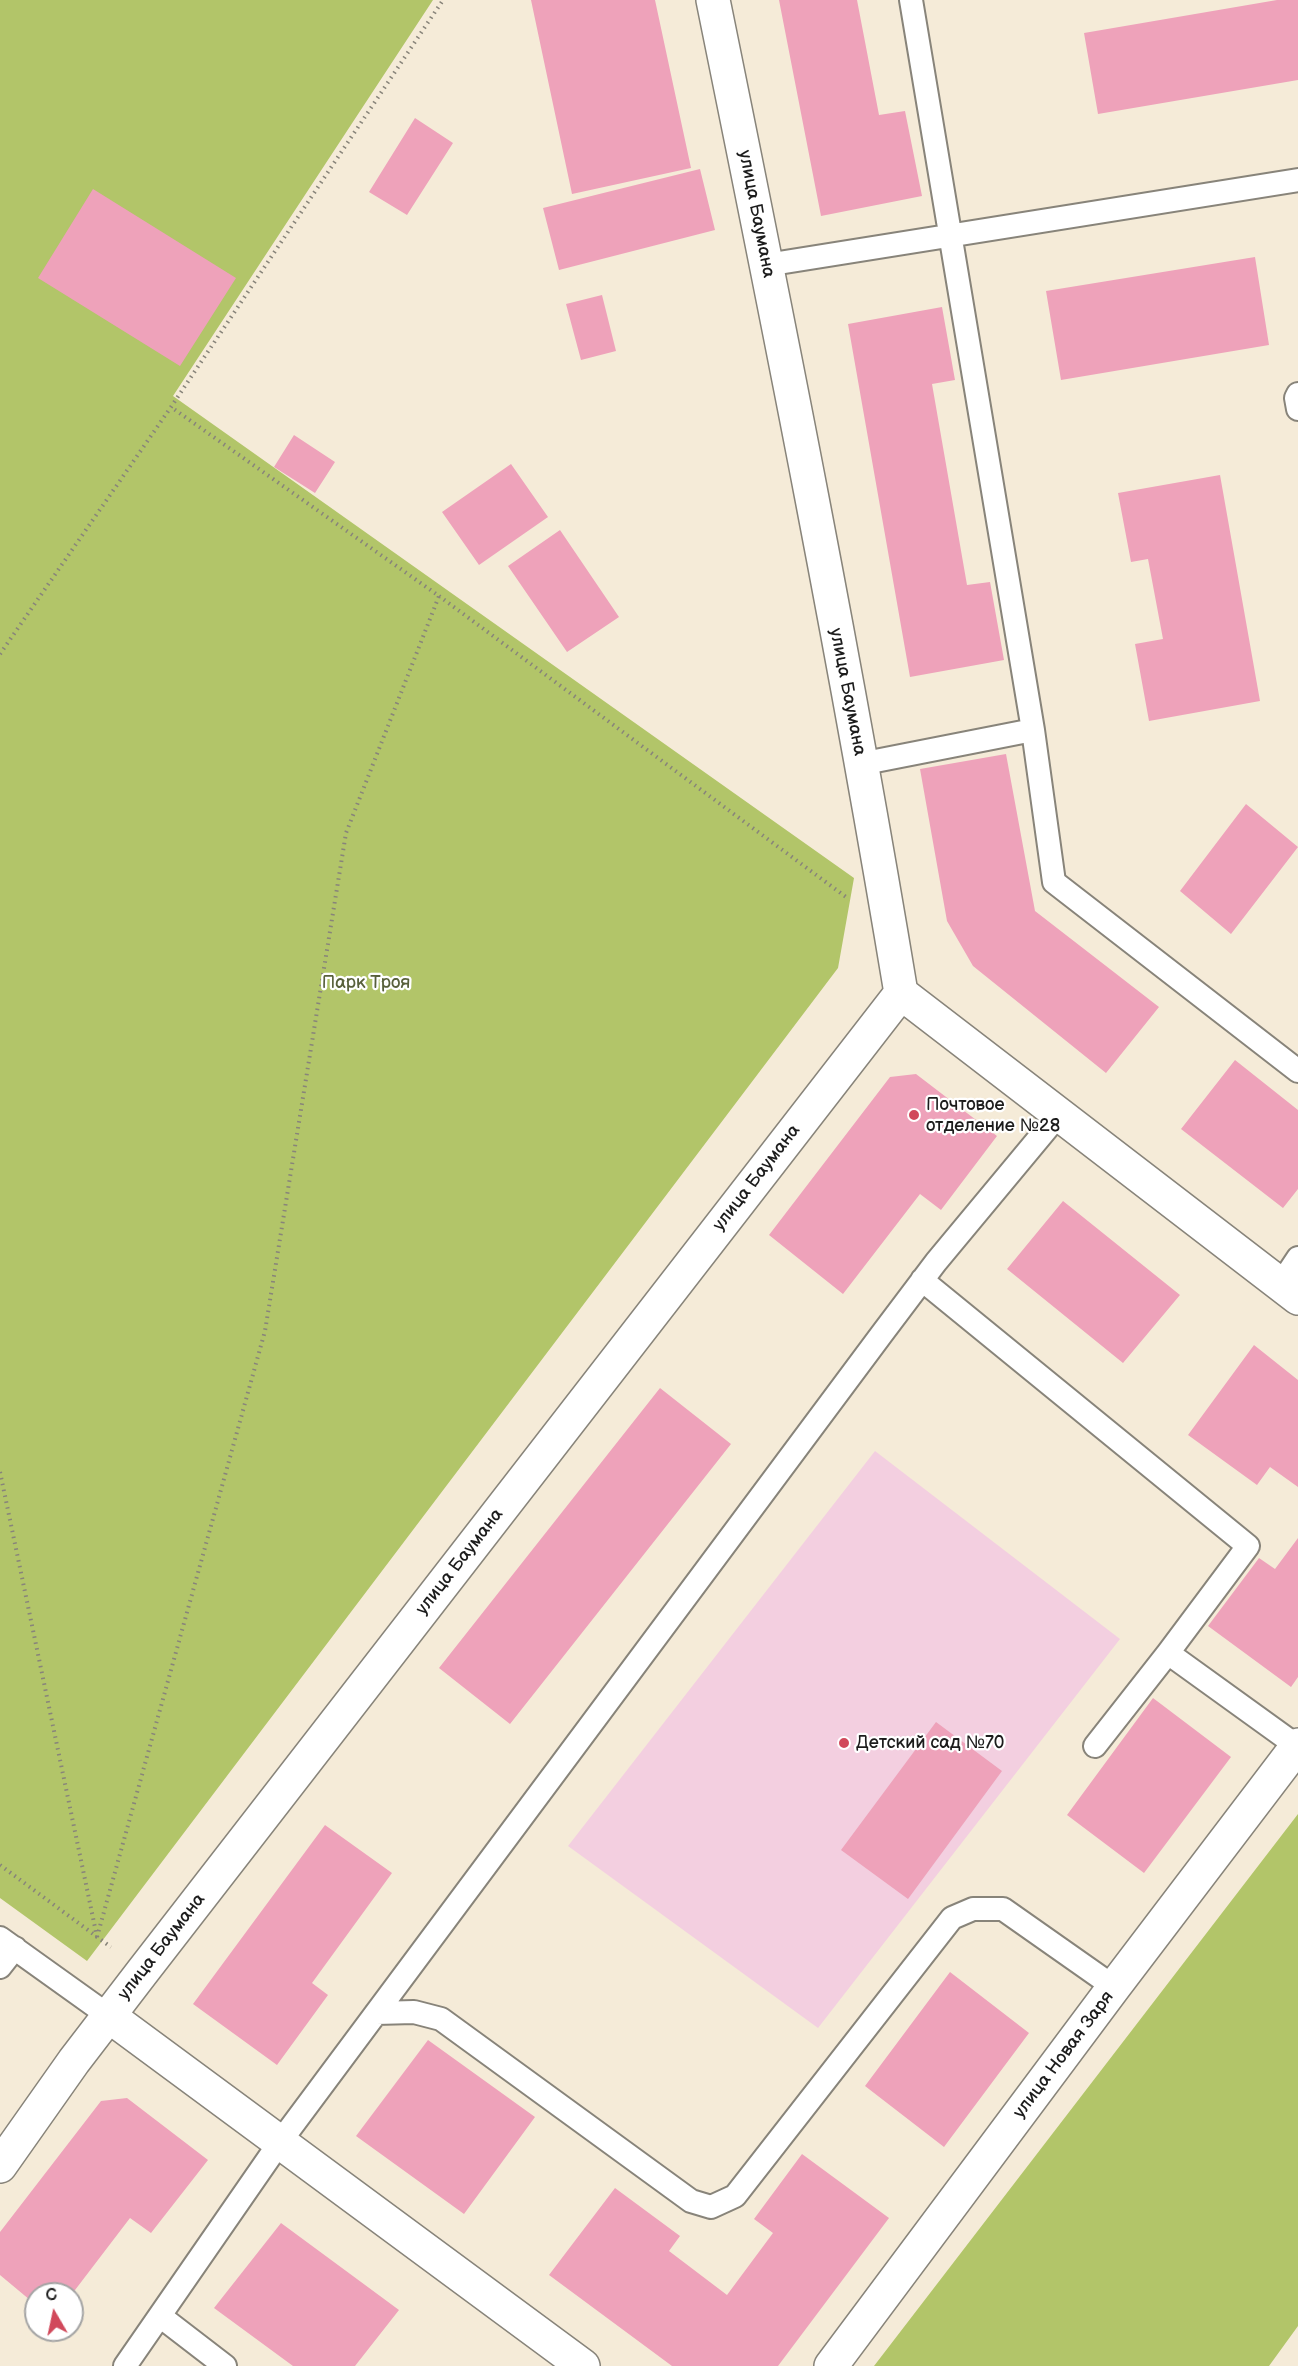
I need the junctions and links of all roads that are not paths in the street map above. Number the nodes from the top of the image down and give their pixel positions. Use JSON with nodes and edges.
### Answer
{"nodes":[{"id":1,"x":713,"y":0,"type":"edge"},
{"id":2,"x":911,"y":0,"type":"edge"},
{"id":3,"x":1298,"y":180,"type":"edge"},
{"id":4,"x":951,"y":234,"type":"junction"},
{"id":5,"x":766,"y":265,"type":"junction"},
{"id":6,"x":1298,"y":394,"type":"edge"},
{"id":7,"x":1298,"y":409,"type":"edge"},
{"id":8,"x":1033,"y":730,"type":"junction"},
{"id":9,"x":861,"y":764,"type":"junction"},
{"id":10,"x":901,"y":993,"type":"junction"},
{"id":11,"x":1298,"y":1071,"type":"edge"},
{"id":12,"x":1059,"y":1114,"type":"junction"},
{"id":13,"x":1298,"y":1258,"type":"edge"},
{"id":14,"x":922,"y":1280,"type":"junction"},
{"id":15,"x":1289,"y":1291,"type":"edge"},
{"id":16,"x":1168,"y":1653,"type":"junction"},
{"id":17,"x":1298,"y":1745,"type":"edge"},
{"id":18,"x":1095,"y":1746,"type":"dead end"},
{"id":19,"x":8,"y":1943,"type":"edge"},
{"id":20,"x":0,"y":1967,"type":"edge"},
{"id":21,"x":1114,"y":1987,"type":"junction"},
{"id":22,"x":376,"y":2013,"type":"junction"},
{"id":23,"x":109,"y":2016,"type":"junction"},
{"id":24,"x":280,"y":2142,"type":"junction"},
{"id":25,"x":0,"y":2166,"type":"edge"},
{"id":26,"x":160,"y":2316,"type":"junction"},
{"id":27,"x":125,"y":2366,"type":"edge"},
{"id":28,"x":225,"y":2366,"type":"edge"},
{"id":29,"x":583,"y":2366,"type":"edge"},
{"id":30,"x":831,"y":2366,"type":"edge"}],
"edges":[{"from":1,"to":5,"type":"street","name":"улица Баумана"},
{"from":2,"to":4,"type":"lane"},
{"from":3,"to":4,"type":"lane"},
{"from":4,"to":5,"type":"lane"},
{"from":4,"to":8,"type":"lane"},
{"from":5,"to":9,"type":"street","name":"улица Баумана"},
{"from":6,"to":7,"type":"lane"},
{"from":8,"to":9,"type":"lane"},
{"from":8,"to":11,"type":"lane"},
{"from":9,"to":10,"type":"street","name":"улица Баумана"},
{"from":10,"to":12,"type":"street"},
{"from":10,"to":23,"type":"street","name":"улица Баумана"},
{"from":12,"to":14,"type":"lane"},
{"from":12,"to":15,"type":"street"},
{"from":13,"to":15,"type":"lane"},
{"from":14,"to":16,"type":"lane"},
{"from":14,"to":22,"type":"lane"},
{"from":16,"to":17,"type":"lane"},
{"from":16,"to":18,"type":"lane"},
{"from":17,"to":21,"type":"street","name":"улица Новая Заря"},
{"from":19,"to":20,"type":"lane"},
{"from":19,"to":23,"type":"lane"},
{"from":21,"to":22,"type":"lane"},
{"from":21,"to":30,"type":"street","name":"улица Новая Заря"},
{"from":22,"to":24,"type":"lane"},
{"from":23,"to":24,"type":"street"},
{"from":23,"to":25,"type":"street","name":"улица Баумана"},
{"from":24,"to":26,"type":"lane"},
{"from":24,"to":29,"type":"street"},
{"from":26,"to":27,"type":"lane"},
{"from":26,"to":28,"type":"lane"}]}
